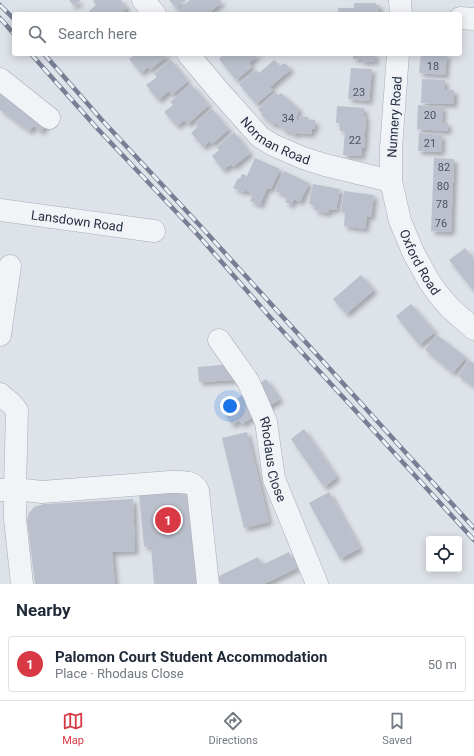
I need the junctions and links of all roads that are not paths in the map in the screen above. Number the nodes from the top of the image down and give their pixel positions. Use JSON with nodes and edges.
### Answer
{"nodes":[{"id":1,"x":143,"y":0,"type":"edge"},
{"id":2,"x":400,"y":0,"type":"edge"},
{"id":3,"x":153,"y":12,"type":"edge"},
{"id":4,"x":401,"y":12,"type":"edge"},
{"id":5,"x":462,"y":18,"type":"edge"},
{"id":6,"x":474,"y":19,"type":"edge"},
{"id":7,"x":190,"y":56,"type":"edge"},
{"id":8,"x":398,"y":56,"type":"edge"},
{"id":9,"x":0,"y":79,"type":"edge"},
{"id":10,"x":49,"y":118,"type":"dead end"},
{"id":11,"x":391,"y":181,"type":"junction"},
{"id":12,"x":0,"y":210,"type":"edge"},
{"id":13,"x":154,"y":231,"type":"dead end"},
{"id":14,"x":10,"y":266,"type":"dead end"},
{"id":15,"x":474,"y":328,"type":"edge"},
{"id":16,"x":0,"y":335,"type":"edge"},
{"id":17,"x":219,"y":340,"type":"dead end"},
{"id":18,"x":0,"y":394,"type":"edge"},
{"id":19,"x":7,"y":490,"type":"edge"},
{"id":20,"x":22,"y":584,"type":"edge"},
{"id":21,"x":208,"y":584,"type":"edge"},
{"id":22,"x":317,"y":584,"type":"edge"}],
"edges":[{"from":1,"to":3,"type":"street"},
{"from":2,"to":4,"type":"street"},
{"from":5,"to":6,"type":"street"},
{"from":7,"to":11,"type":"street","name":"Norman Road"},
{"from":8,"to":11,"type":"street","name":"Nunnery Road"},
{"from":9,"to":10,"type":"street"},
{"from":11,"to":15,"type":"street","name":"Oxford Road"},
{"from":12,"to":13,"type":"street","name":"Lansdown Road"},
{"from":14,"to":16,"type":"street"},
{"from":17,"to":22,"type":"street","name":"Rhodaus Close"},
{"from":18,"to":19,"type":"street"},
{"from":19,"to":20,"type":"street"},
{"from":19,"to":21,"type":"street"}]}
